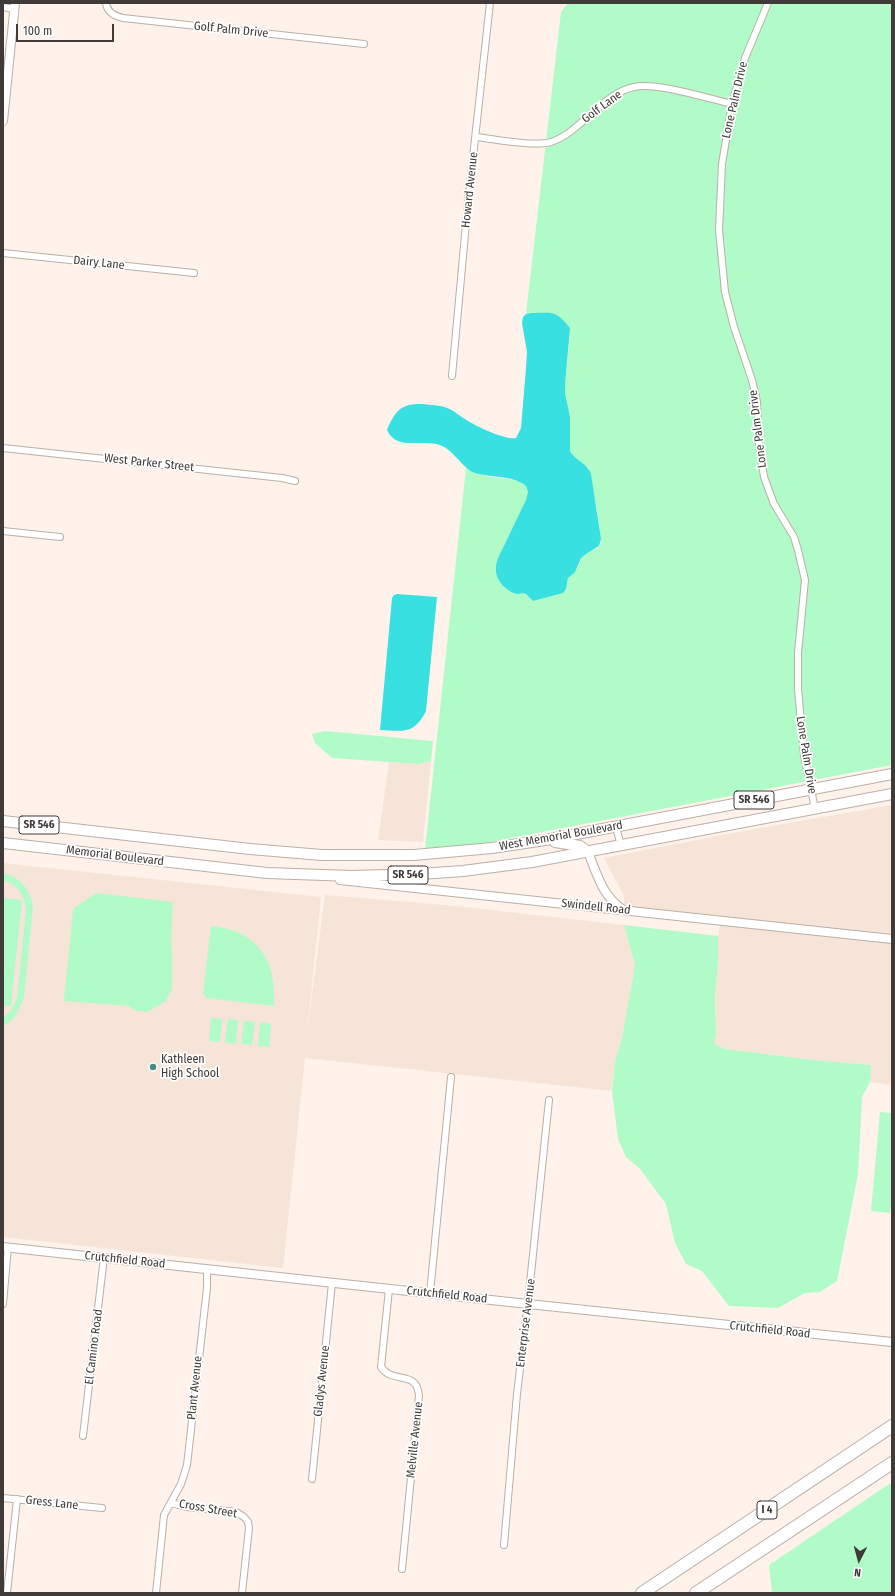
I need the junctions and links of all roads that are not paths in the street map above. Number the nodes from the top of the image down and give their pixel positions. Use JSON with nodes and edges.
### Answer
{"nodes":[{"id":1,"x":106,"y":3,"type":"edge"},
{"id":2,"x":490,"y":3,"type":"edge"},
{"id":3,"x":768,"y":3,"type":"edge"},
{"id":4,"x":15,"y":6,"type":"edge"},
{"id":5,"x":3,"y":7,"type":"edge"},
{"id":6,"x":364,"y":44,"type":"dead end"},
{"id":7,"x":4,"y":103,"type":"edge"},
{"id":8,"x":732,"y":104,"type":"junction"},
{"id":9,"x":3,"y":121,"type":"edge"},
{"id":10,"x":476,"y":137,"type":"junction"},
{"id":11,"x":3,"y":253,"type":"edge"},
{"id":12,"x":194,"y":273,"type":"dead end"},
{"id":13,"x":452,"y":376,"type":"dead end"},
{"id":14,"x":3,"y":448,"type":"edge"},
{"id":15,"x":295,"y":480,"type":"dead end"},
{"id":16,"x":3,"y":531,"type":"edge"},
{"id":17,"x":60,"y":537,"type":"dead end"},
{"id":18,"x":892,"y":774,"type":"edge"},
{"id":19,"x":811,"y":790,"type":"junction"},
{"id":20,"x":892,"y":794,"type":"edge"},
{"id":21,"x":815,"y":809,"type":"junction"},
{"id":22,"x":3,"y":821,"type":"edge"},
{"id":23,"x":616,"y":827,"type":"junction"},
{"id":24,"x":545,"y":840,"type":"junction"},
{"id":25,"x":3,"y":843,"type":"edge"},
{"id":26,"x":226,"y":846,"type":"joint"},
{"id":27,"x":621,"y":846,"type":"junction"},
{"id":28,"x":588,"y":852,"type":"junction"},
{"id":29,"x":227,"y":870,"type":"joint"},
{"id":30,"x":300,"y":875,"type":"junction"},
{"id":31,"x":602,"y":888,"type":"junction"},
{"id":32,"x":592,"y":907,"type":"junction"},
{"id":33,"x":624,"y":910,"type":"junction"},
{"id":34,"x":892,"y":939,"type":"edge"},
{"id":35,"x":451,"y":1077,"type":"dead end"},
{"id":36,"x":549,"y":1100,"type":"dead end"},
{"id":37,"x":5,"y":1247,"type":"edge"},
{"id":38,"x":104,"y":1258,"type":"junction"},
{"id":39,"x":207,"y":1269,"type":"junction"},
{"id":40,"x":332,"y":1283,"type":"junction"},
{"id":41,"x":389,"y":1289,"type":"junction"},
{"id":42,"x":430,"y":1293,"type":"junction"},
{"id":43,"x":3,"y":1304,"type":"edge"},
{"id":44,"x":528,"y":1304,"type":"junction"},
{"id":45,"x":892,"y":1342,"type":"edge"},
{"id":46,"x":892,"y":1426,"type":"edge"},
{"id":47,"x":83,"y":1436,"type":"dead end"},
{"id":48,"x":892,"y":1463,"type":"edge"},
{"id":49,"x":312,"y":1479,"type":"dead end"},
{"id":50,"x":3,"y":1498,"type":"edge"},
{"id":51,"x":17,"y":1499,"type":"junction"},
{"id":52,"x":171,"y":1503,"type":"junction"},
{"id":53,"x":102,"y":1508,"type":"dead end"},
{"id":54,"x":504,"y":1545,"type":"dead end"},
{"id":55,"x":6,"y":1567,"type":"edge"},
{"id":56,"x":402,"y":1569,"type":"dead end"},
{"id":57,"x":7,"y":1593,"type":"edge"},
{"id":58,"x":156,"y":1593,"type":"edge"},
{"id":59,"x":242,"y":1593,"type":"edge"},
{"id":60,"x":642,"y":1593,"type":"edge"},
{"id":61,"x":696,"y":1593,"type":"edge"}],
"edges":[{"from":1,"to":6,"type":"street","name":"Golf Palm Drive"},
{"from":2,"to":10,"type":"street","name":"Howard Avenue"},
{"from":3,"to":8,"type":"street","name":"Lone Palm Drive"},
{"from":4,"to":5,"type":"street"},
{"from":4,"to":7,"type":"street"},
{"from":7,"to":9,"type":"street"},
{"from":8,"to":10,"type":"street","name":"Golf Lane"},
{"from":8,"to":19,"type":"street","name":"Lone Palm Drive"},
{"from":10,"to":13,"type":"street","name":"Howard Avenue"},
{"from":11,"to":12,"type":"street","name":"Dairy Lane"},
{"from":14,"to":15,"type":"street","name":"West Parker Street"},
{"from":16,"to":17,"type":"street"},
{"from":18,"to":19,"type":"main road","name":"West Memorial Boulevard","number":"SR 546"},
{"from":19,"to":21,"type":"street","name":"Lone Palm Drive"},
{"from":19,"to":23,"type":"main road","name":"West Memorial Boulevard","number":"SR 546"},
{"from":20,"to":21,"type":"main road","name":"West Memorial Boulevard","number":"SR 546"},
{"from":21,"to":27,"type":"main road","name":"West Memorial Boulevard","number":"SR 546"},
{"from":22,"to":26,"type":"main road","name":"Memorial Boulevard","number":"SR 546"},
{"from":23,"to":24,"type":"main road","name":"West Memorial Boulevard","number":"SR 546"},
{"from":23,"to":27,"type":"street"},
{"from":24,"to":26,"type":"main road","name":"West Memorial Boulevard","number":"SR 546"},
{"from":24,"to":28,"type":"main road"},
{"from":25,"to":29,"type":"main road","name":"Memorial Boulevard","number":"SR 546"},
{"from":27,"to":28,"type":"main road","name":"West Memorial Boulevard","number":"SR 546"},
{"from":28,"to":30,"type":"main road","name":"West Memorial Boulevard","number":"SR 546"},
{"from":28,"to":31,"type":"street"},
{"from":29,"to":30,"type":"main road","name":"West Memorial Boulevard","number":"SR 546"},
{"from":30,"to":32,"type":"street","name":"Swindell Road"},
{"from":31,"to":32,"type":"street"},
{"from":31,"to":33,"type":"street"},
{"from":32,"to":33,"type":"street","name":"Swindell Road"},
{"from":33,"to":34,"type":"street","name":"Swindell Road"},
{"from":35,"to":42,"type":"street"},
{"from":36,"to":44,"type":"street","name":"Enterprise Avenue"},
{"from":37,"to":38,"type":"street","name":"Crutchfield Road"},
{"from":37,"to":43,"type":"street"},
{"from":38,"to":39,"type":"street","name":"Crutchfield Road"},
{"from":38,"to":47,"type":"street","name":"El Camino Road"},
{"from":39,"to":40,"type":"street","name":"Crutchfield Road"},
{"from":39,"to":52,"type":"street","name":"Plant Avenue"},
{"from":40,"to":41,"type":"street","name":"Crutchfield Road"},
{"from":40,"to":49,"type":"street","name":"Gladys Avenue"},
{"from":41,"to":42,"type":"street","name":"Crutchfield Road"},
{"from":41,"to":56,"type":"street","name":"Melville Avenue"},
{"from":42,"to":44,"type":"street","name":"Crutchfield Road"},
{"from":44,"to":45,"type":"street","name":"Crutchfield Road"},
{"from":44,"to":54,"type":"street","name":"Enterprise Avenue"},
{"from":46,"to":60,"type":"highway","number":"I 4"},
{"from":48,"to":61,"type":"highway","number":"I 4"},
{"from":50,"to":51,"type":"street","name":"Gress Lane"},
{"from":51,"to":53,"type":"street","name":"Gress Lane"},
{"from":51,"to":55,"type":"street"},
{"from":52,"to":58,"type":"street","name":"Plant Avenue"},
{"from":52,"to":59,"type":"street","name":"Cross Street"},
{"from":55,"to":57,"type":"street"}]}
